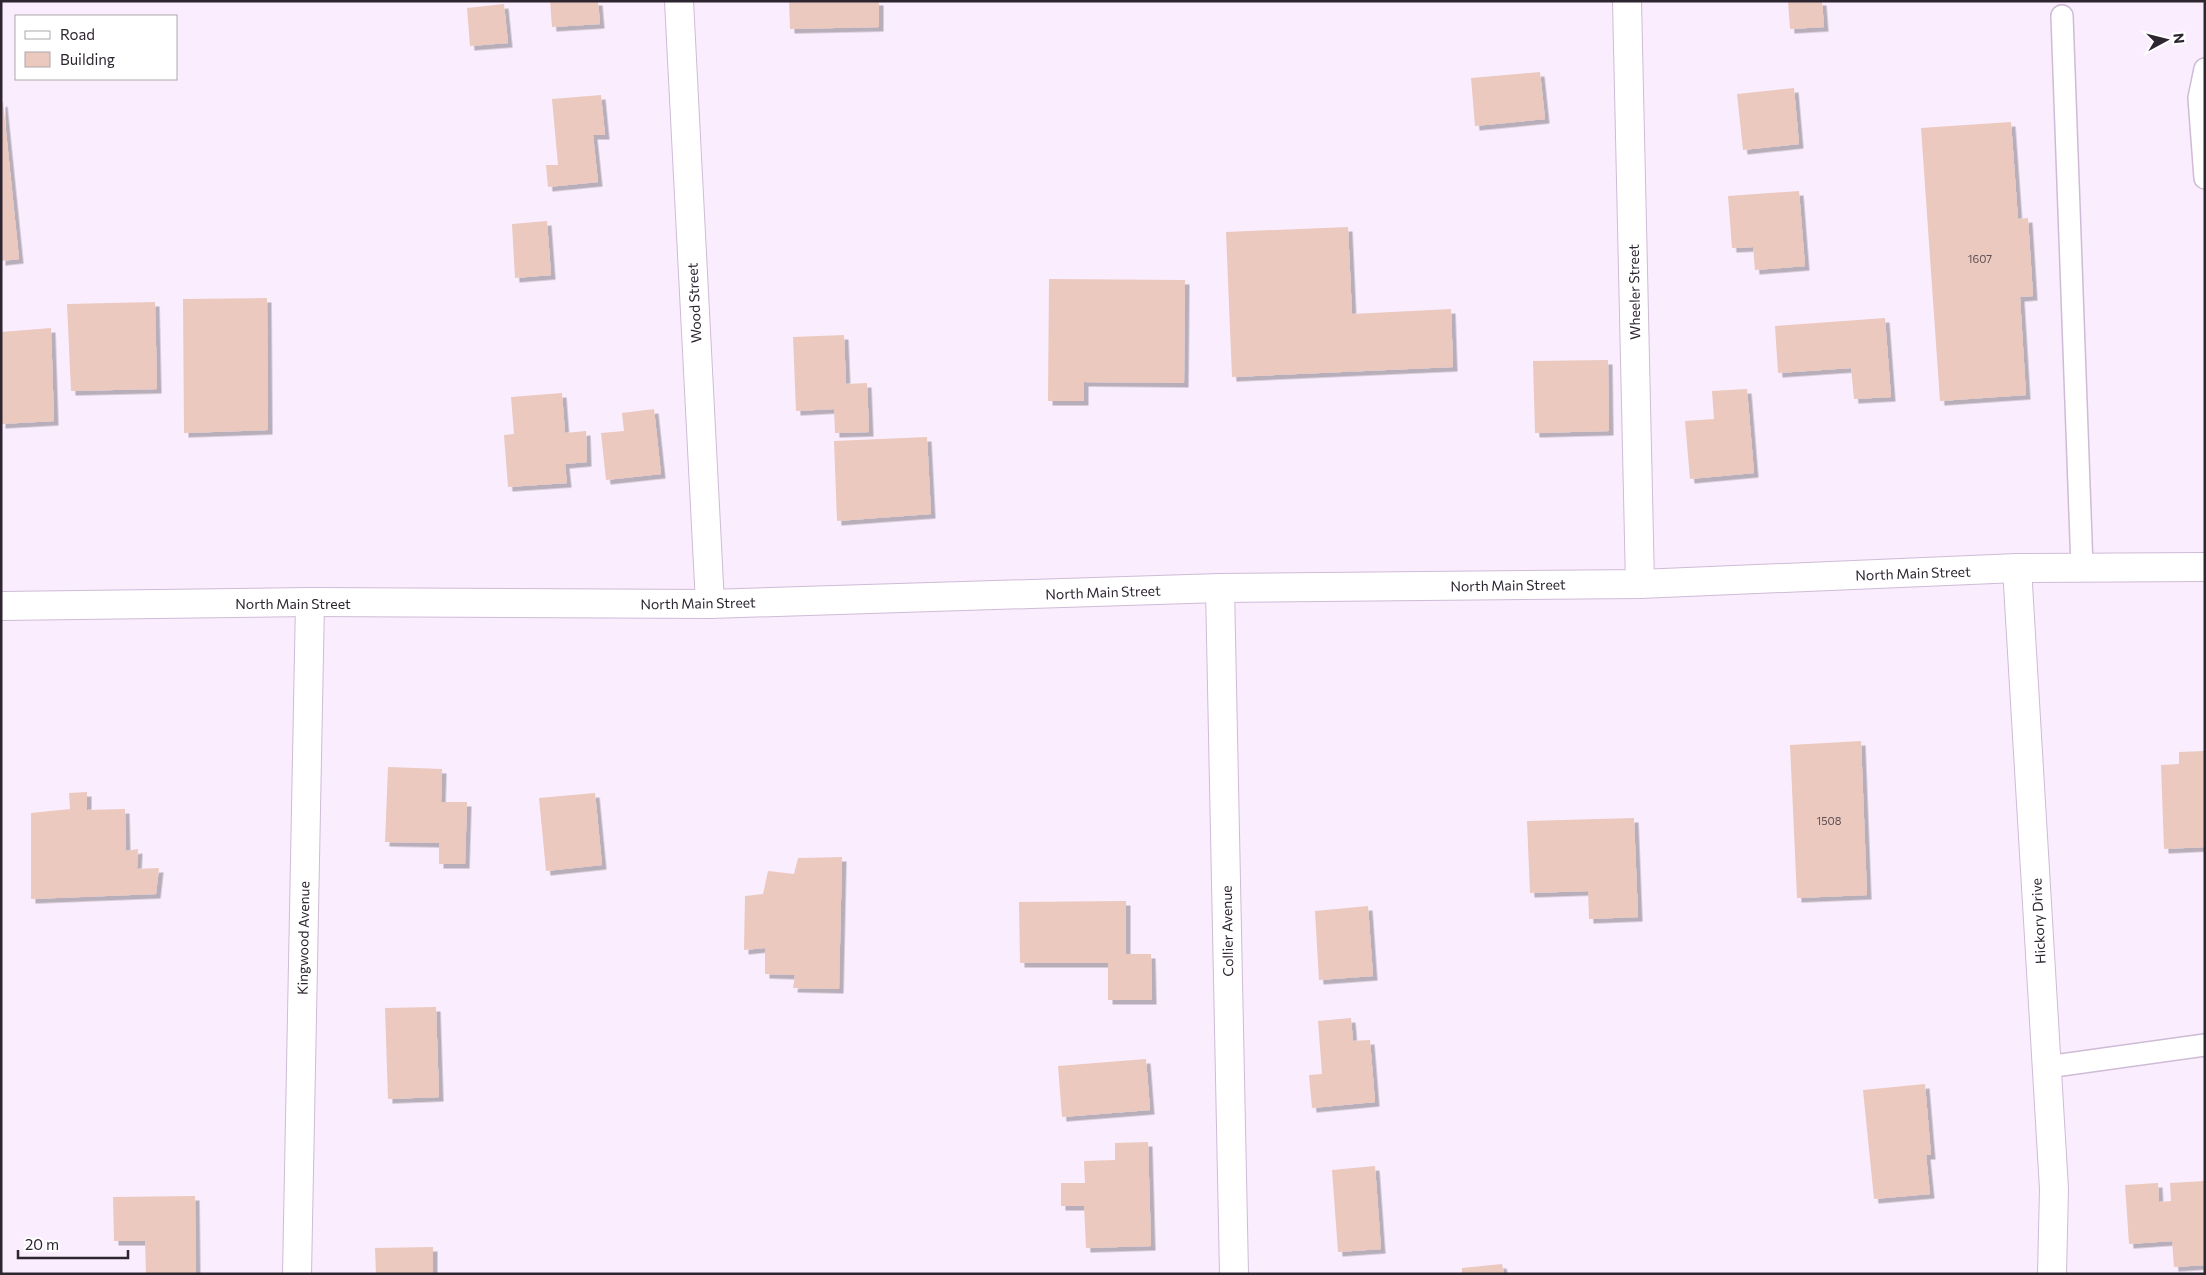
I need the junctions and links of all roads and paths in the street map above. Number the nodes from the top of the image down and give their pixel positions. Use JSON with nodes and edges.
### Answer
{"nodes":[{"id":1,"x":679,"y":1,"type":"edge"},
{"id":2,"x":1627,"y":1,"type":"edge"},
{"id":3,"x":2062,"y":16,"type":"dead end"},
{"id":4,"x":2205,"y":69,"type":"edge"},
{"id":5,"x":2205,"y":178,"type":"edge"},
{"id":6,"x":2205,"y":567,"type":"edge"},
{"id":7,"x":2017,"y":568,"type":"junction"},
{"id":8,"x":2082,"y":568,"type":"junction"},
{"id":9,"x":1640,"y":584,"type":"junction"},
{"id":10,"x":1220,"y":588,"type":"junction"},
{"id":11,"x":310,"y":602,"type":"junction"},
{"id":12,"x":710,"y":604,"type":"junction"},
{"id":13,"x":1,"y":606,"type":"edge"},
{"id":14,"x":2205,"y":1045,"type":"edge"},
{"id":15,"x":2047,"y":1067,"type":"junction"},
{"id":16,"x":297,"y":1274,"type":"edge"},
{"id":17,"x":1234,"y":1274,"type":"edge"},
{"id":18,"x":2052,"y":1274,"type":"edge"}],
"edges":[{"from":1,"to":12,"type":"main road","name":"Wood Street"},
{"from":2,"to":9,"type":"main road","name":"Wheeler Street"},
{"from":3,"to":8,"type":"lane"},
{"from":4,"to":5,"type":"lane"},
{"from":6,"to":8,"type":"main road","name":"North Main Street"},
{"from":7,"to":8,"type":"main road","name":"North Main Street"},
{"from":7,"to":9,"type":"main road","name":"North Main Street"},
{"from":7,"to":15,"type":"main road","name":"Hickory Drive"},
{"from":9,"to":10,"type":"main road","name":"North Main Street"},
{"from":10,"to":12,"type":"main road","name":"North Main Street"},
{"from":10,"to":17,"type":"main road","name":"Collier Avenue"},
{"from":11,"to":12,"type":"main road","name":"North Main Street"},
{"from":11,"to":13,"type":"main road","name":"North Main Street"},
{"from":11,"to":16,"type":"main road","name":"Kingwood Avenue"},
{"from":14,"to":15,"type":"lane"},
{"from":15,"to":18,"type":"main road","name":"Hickory Drive"}]}
